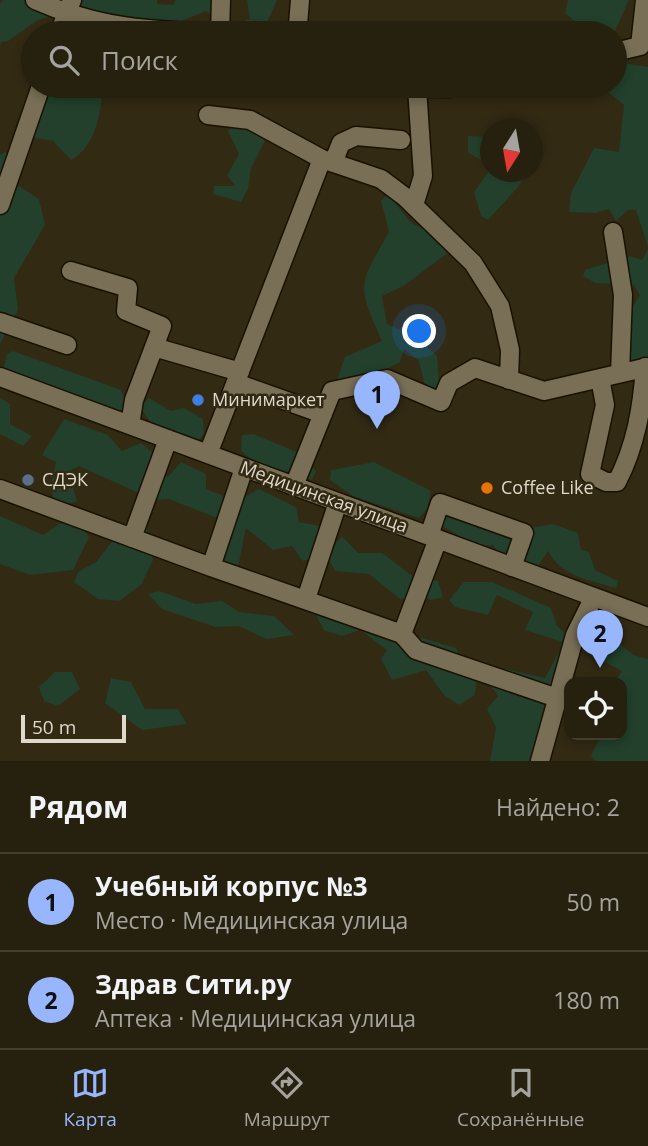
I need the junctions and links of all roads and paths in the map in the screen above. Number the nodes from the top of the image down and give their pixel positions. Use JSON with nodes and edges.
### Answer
{"nodes":[{"id":1,"x":35,"y":0,"type":"edge"},
{"id":2,"x":221,"y":0,"type":"edge"},
{"id":3,"x":300,"y":0,"type":"edge"},
{"id":4,"x":645,"y":0,"type":"edge"},
{"id":5,"x":69,"y":7,"type":"edge"},
{"id":6,"x":113,"y":21,"type":"edge"},
{"id":7,"x":220,"y":21,"type":"edge"},
{"id":8,"x":298,"y":21,"type":"edge"},
{"id":9,"x":627,"y":49,"type":"edge"},
{"id":10,"x":36,"y":98,"type":"edge"},
{"id":11,"x":417,"y":98,"type":"edge"},
{"id":12,"x":208,"y":115,"type":"dead end"},
{"id":13,"x":401,"y":140,"type":"dead end"},
{"id":14,"x":328,"y":161,"type":"junction"},
{"id":15,"x":6,"y":166,"type":"edge"},
{"id":16,"x":0,"y":205,"type":"edge"},
{"id":17,"x":414,"y":205,"type":"junction"},
{"id":18,"x":613,"y":232,"type":"dead end"},
{"id":19,"x":71,"y":271,"type":"dead end"},
{"id":20,"x":2,"y":329,"type":"edge"},
{"id":21,"x":67,"y":345,"type":"dead end"},
{"id":22,"x":154,"y":347,"type":"junction"},
{"id":23,"x":646,"y":367,"type":"edge"},
{"id":24,"x":620,"y":373,"type":"junction"},
{"id":25,"x":0,"y":377,"type":"edge"},
{"id":26,"x":238,"y":377,"type":"junction"},
{"id":27,"x":600,"y":378,"type":"junction"},
{"id":28,"x":509,"y":380,"type":"junction"},
{"id":29,"x":323,"y":414,"type":"junction"},
{"id":30,"x":130,"y":425,"type":"junction"},
{"id":31,"x":168,"y":439,"type":"junction"},
{"id":32,"x":208,"y":454,"type":"junction"},
{"id":33,"x":244,"y":468,"type":"junction"},
{"id":34,"x":294,"y":486,"type":"junction"},
{"id":35,"x":0,"y":489,"type":"edge"},
{"id":36,"x":338,"y":502,"type":"junction"},
{"id":37,"x":132,"y":538,"type":"junction"},
{"id":38,"x":434,"y":538,"type":"junction"},
{"id":39,"x":211,"y":567,"type":"junction"},
{"id":40,"x":512,"y":567,"type":"junction"},
{"id":41,"x":594,"y":597,"type":"junction"},
{"id":42,"x":306,"y":599,"type":"junction"},
{"id":43,"x":648,"y":617,"type":"edge"},
{"id":44,"x":402,"y":634,"type":"junction"},
{"id":45,"x":557,"y":698,"type":"junction"},
{"id":46,"x":540,"y":761,"type":"edge"}],
"edges":[{"from":1,"to":5,"type":"street"},
{"from":2,"to":7,"type":"street"},
{"from":3,"to":8,"type":"street"},
{"from":4,"to":9,"type":"street"},
{"from":5,"to":6,"type":"street"},
{"from":10,"to":15,"type":"street"},
{"from":11,"to":17,"type":"street"},
{"from":12,"to":14,"type":"street"},
{"from":13,"to":14,"type":"street"},
{"from":14,"to":17,"type":"street"},
{"from":14,"to":26,"type":"street"},
{"from":15,"to":16,"type":"street"},
{"from":17,"to":28,"type":"street"},
{"from":18,"to":24,"type":"street"},
{"from":19,"to":22,"type":"street"},
{"from":20,"to":21,"type":"street"},
{"from":22,"to":26,"type":"street"},
{"from":22,"to":30,"type":"street"},
{"from":23,"to":24,"type":"street"},
{"from":23,"to":27,"type":"street"},
{"from":24,"to":27,"type":"street"},
{"from":25,"to":30,"type":"street","name":"Медицинская улица"},
{"from":26,"to":29,"type":"street"},
{"from":26,"to":32,"type":"street"},
{"from":27,"to":28,"type":"street"},
{"from":28,"to":29,"type":"street"},
{"from":29,"to":34,"type":"street"},
{"from":30,"to":31,"type":"street","name":"Медицинская улица"},
{"from":31,"to":32,"type":"street","name":"Медицинская улица"},
{"from":31,"to":37,"type":"street"},
{"from":32,"to":33,"type":"street","name":"Медицинская улица"},
{"from":33,"to":34,"type":"street","name":"Медицинская улица"},
{"from":33,"to":39,"type":"street"},
{"from":34,"to":36,"type":"street","name":"Медицинская улица"},
{"from":35,"to":37,"type":"street"},
{"from":36,"to":38,"type":"street","name":"Медицинская улица"},
{"from":36,"to":42,"type":"street"},
{"from":37,"to":39,"type":"street"},
{"from":38,"to":40,"type":"street","name":"Медицинская улица"},
{"from":38,"to":40,"type":"street"},
{"from":38,"to":44,"type":"street"},
{"from":39,"to":42,"type":"street"},
{"from":40,"to":41,"type":"street","name":"Медицинская улица"},
{"from":41,"to":43,"type":"street","name":"Медицинская улица"},
{"from":41,"to":45,"type":"street"},
{"from":42,"to":44,"type":"street"},
{"from":44,"to":45,"type":"street"},
{"from":45,"to":46,"type":"street"}]}
